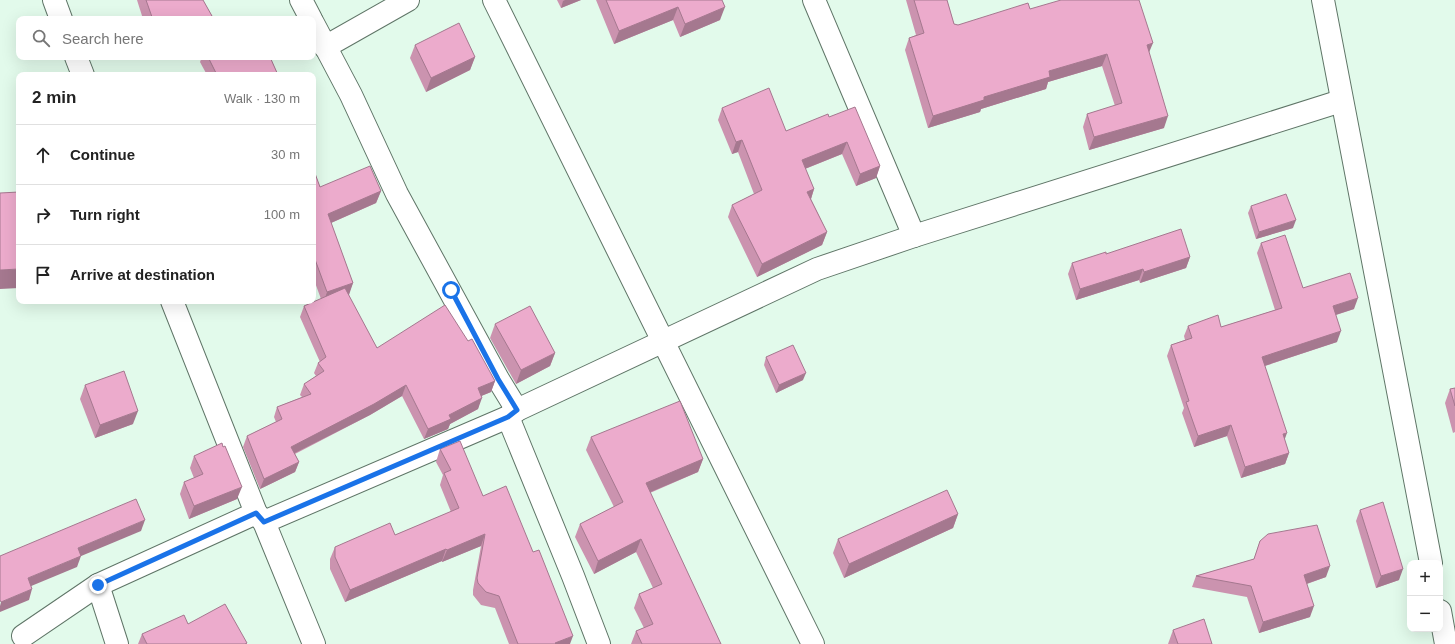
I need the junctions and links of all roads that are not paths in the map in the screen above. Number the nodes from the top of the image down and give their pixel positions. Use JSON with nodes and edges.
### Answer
{"nodes":[{"id":1,"x":54,"y":0,"type":"edge"},
{"id":2,"x":302,"y":0,"type":"edge"},
{"id":3,"x":408,"y":0,"type":"edge"},
{"id":4,"x":494,"y":0,"type":"edge"},
{"id":5,"x":814,"y":0,"type":"edge"},
{"id":6,"x":1323,"y":0,"type":"edge"},
{"id":7,"x":60,"y":16,"type":"edge"},
{"id":8,"x":310,"y":16,"type":"edge"},
{"id":9,"x":316,"y":29,"type":"edge"},
{"id":10,"x":325,"y":47,"type":"junction"},
{"id":11,"x":77,"y":60,"type":"edge"},
{"id":12,"x":82,"y":72,"type":"edge"},
{"id":13,"x":1341,"y":101,"type":"junction"},
{"id":14,"x":914,"y":236,"type":"junction"},
{"id":15,"x":173,"y":304,"type":"edge"},
{"id":16,"x":663,"y":342,"type":"junction"},
{"id":17,"x":513,"y":413,"type":"junction"},
{"id":18,"x":260,"y":517,"type":"junction"},
{"id":19,"x":1430,"y":560,"type":"edge"},
{"id":20,"x":98,"y":585,"type":"junction"},
{"id":21,"x":1443,"y":628,"type":"edge"},
{"id":22,"x":23,"y":636,"type":"dead end"},
{"id":23,"x":116,"y":644,"type":"edge"},
{"id":24,"x":314,"y":644,"type":"edge"},
{"id":25,"x":599,"y":644,"type":"edge"},
{"id":26,"x":813,"y":644,"type":"edge"},
{"id":27,"x":1446,"y":644,"type":"edge"}],
"edges":[{"from":1,"to":7,"type":"street"},
{"from":2,"to":8,"type":"street"},
{"from":3,"to":10,"type":"street"},
{"from":4,"to":16,"type":"street"},
{"from":5,"to":14,"type":"street"},
{"from":6,"to":13,"type":"street"},
{"from":9,"to":10,"type":"street"},
{"from":10,"to":17,"type":"street"},
{"from":11,"to":12,"type":"street"},
{"from":13,"to":14,"type":"street"},
{"from":13,"to":19,"type":"street"},
{"from":14,"to":16,"type":"street"},
{"from":15,"to":18,"type":"street"},
{"from":16,"to":17,"type":"street"},
{"from":16,"to":26,"type":"street"},
{"from":17,"to":18,"type":"street"},
{"from":17,"to":25,"type":"street"},
{"from":18,"to":20,"type":"street"},
{"from":18,"to":24,"type":"street"},
{"from":20,"to":22,"type":"street"},
{"from":20,"to":23,"type":"street"},
{"from":21,"to":27,"type":"street"}]}
